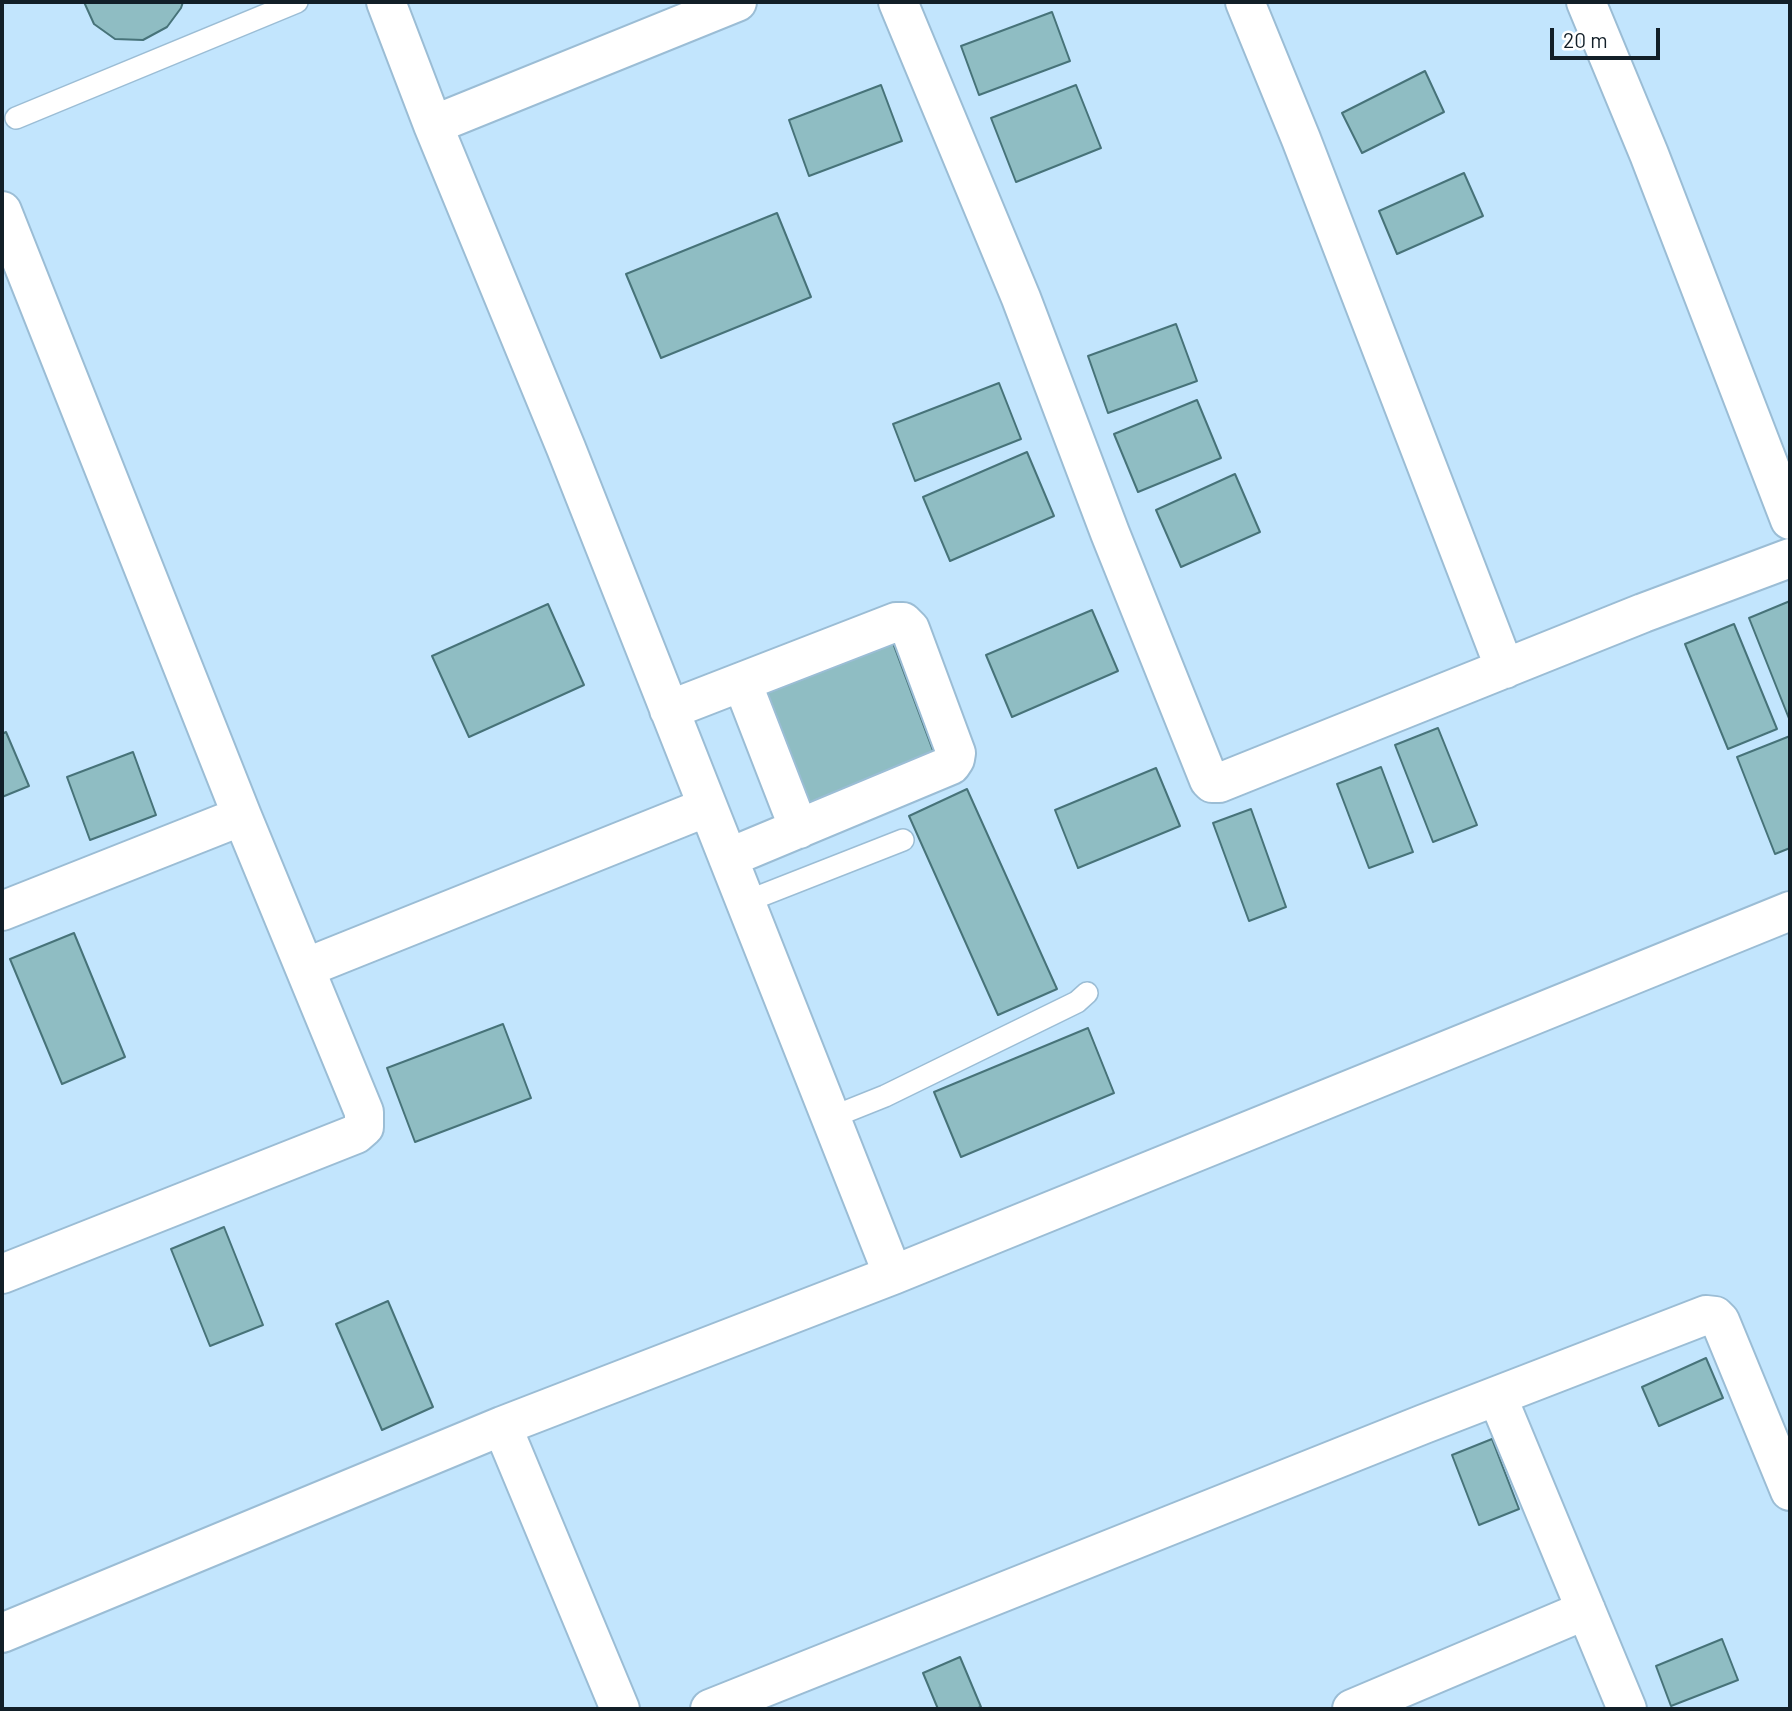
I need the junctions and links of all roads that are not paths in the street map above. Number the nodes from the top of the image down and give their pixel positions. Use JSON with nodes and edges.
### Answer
{"nodes":[{"id":1,"x":297,"y":2,"type":"edge"},
{"id":2,"x":386,"y":2,"type":"edge"},
{"id":3,"x":737,"y":2,"type":"edge"},
{"id":4,"x":898,"y":2,"type":"edge"},
{"id":5,"x":1245,"y":2,"type":"edge"},
{"id":6,"x":1586,"y":2,"type":"edge"},
{"id":7,"x":16,"y":118,"type":"dead end"},
{"id":8,"x":433,"y":125,"type":"junction"},
{"id":9,"x":2,"y":211,"type":"edge"},
{"id":10,"x":1790,"y":520,"type":"edge"},
{"id":11,"x":1790,"y":558,"type":"edge"},
{"id":12,"x":1505,"y":669,"type":"junction"},
{"id":13,"x":742,"y":682,"type":"junction"},
{"id":14,"x":669,"y":710,"type":"junction"},
{"id":15,"x":707,"y":807,"type":"junction"},
{"id":16,"x":242,"y":816,"type":"junction"},
{"id":17,"x":799,"y":829,"type":"junction"},
{"id":18,"x":903,"y":840,"type":"dead end"},
{"id":19,"x":728,"y":858,"type":"junction"},
{"id":20,"x":745,"y":902,"type":"junction"},
{"id":21,"x":2,"y":911,"type":"edge"},
{"id":22,"x":1790,"y":911,"type":"edge"},
{"id":23,"x":305,"y":968,"type":"junction"},
{"id":24,"x":1087,"y":993,"type":"dead end"},
{"id":25,"x":830,"y":1118,"type":"junction"},
{"id":26,"x":2,"y":1274,"type":"edge"},
{"id":27,"x":893,"y":1275,"type":"junction"},
{"id":28,"x":1497,"y":1396,"type":"junction"},
{"id":29,"x":502,"y":1426,"type":"junction"},
{"id":30,"x":1790,"y":1491,"type":"edge"},
{"id":31,"x":1586,"y":1610,"type":"junction"},
{"id":32,"x":2,"y":1633,"type":"edge"},
{"id":33,"x":621,"y":1709,"type":"edge"},
{"id":34,"x":710,"y":1709,"type":"edge"},
{"id":35,"x":1352,"y":1709,"type":"edge"},
{"id":36,"x":1627,"y":1709,"type":"edge"}],
"edges":[{"from":1,"to":7,"type":"lane"},
{"from":2,"to":8,"type":"street"},
{"from":3,"to":8,"type":"street"},
{"from":4,"to":12,"type":"street"},
{"from":5,"to":12,"type":"street"},
{"from":6,"to":10,"type":"street"},
{"from":8,"to":14,"type":"street"},
{"from":9,"to":16,"type":"street"},
{"from":11,"to":12,"type":"street"},
{"from":13,"to":14,"type":"street"},
{"from":13,"to":17,"type":"street"},
{"from":13,"to":17,"type":"street"},
{"from":14,"to":15,"type":"street"},
{"from":15,"to":19,"type":"street"},
{"from":15,"to":23,"type":"street"},
{"from":16,"to":21,"type":"street"},
{"from":16,"to":23,"type":"street"},
{"from":17,"to":19,"type":"street"},
{"from":18,"to":20,"type":"lane"},
{"from":19,"to":20,"type":"street"},
{"from":20,"to":25,"type":"street"},
{"from":22,"to":27,"type":"street"},
{"from":23,"to":26,"type":"street"},
{"from":24,"to":25,"type":"lane"},
{"from":25,"to":27,"type":"street"},
{"from":27,"to":29,"type":"street"},
{"from":28,"to":30,"type":"street"},
{"from":28,"to":31,"type":"street"},
{"from":28,"to":34,"type":"street"},
{"from":29,"to":32,"type":"street"},
{"from":29,"to":33,"type":"street"},
{"from":31,"to":35,"type":"street"},
{"from":31,"to":36,"type":"street"}]}
